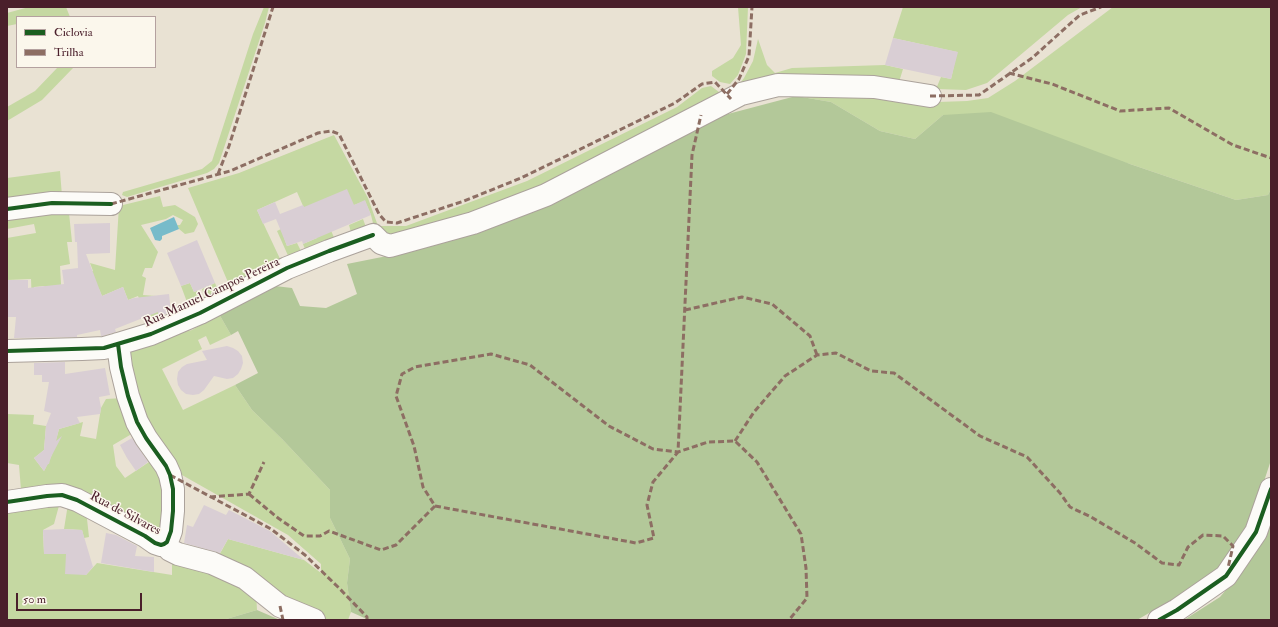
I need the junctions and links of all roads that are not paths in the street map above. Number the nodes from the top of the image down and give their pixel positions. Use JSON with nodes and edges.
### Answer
{"nodes":[{"id":1,"x":930,"y":96,"type":"dead end"},
{"id":2,"x":111,"y":204,"type":"dead end"},
{"id":3,"x":7,"y":209,"type":"edge"},
{"id":4,"x":118,"y":344,"type":"junction"},
{"id":5,"x":7,"y":351,"type":"edge"},
{"id":6,"x":1271,"y":489,"type":"edge"},
{"id":7,"x":7,"y":502,"type":"edge"},
{"id":8,"x":164,"y":544,"type":"junction"},
{"id":9,"x":314,"y":620,"type":"edge"},
{"id":10,"x":1159,"y":620,"type":"edge"}],
"edges":[{"from":1,"to":4,"type":"street","name":"Rua Manuel Campos Pereira"},
{"from":2,"to":3,"type":"street"},
{"from":4,"to":5,"type":"street","name":"Rua Manuel Campos Pereira"},
{"from":4,"to":8,"type":"street","name":"Rua de Silvares"},
{"from":6,"to":10,"type":"street"},
{"from":7,"to":8,"type":"street","name":"Rua de Silvares"},
{"from":8,"to":9,"type":"street"}]}
